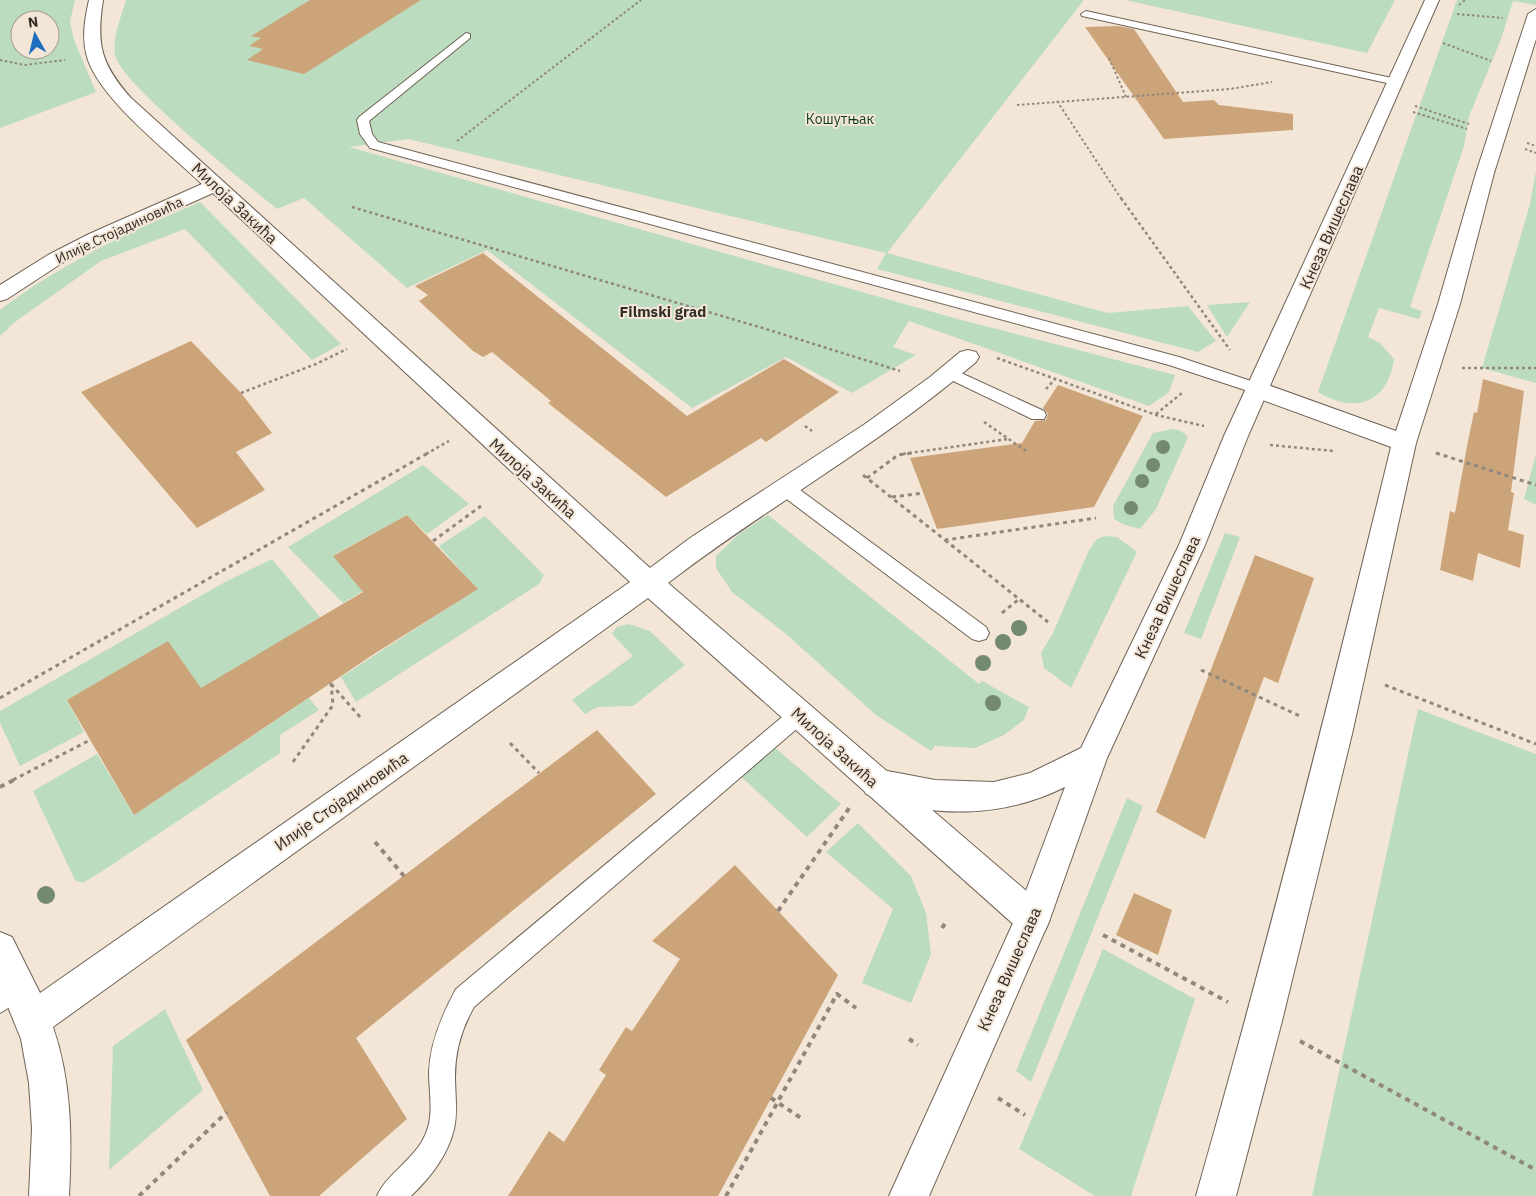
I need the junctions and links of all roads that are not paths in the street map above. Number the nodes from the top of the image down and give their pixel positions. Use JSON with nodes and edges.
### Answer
{"nodes":[{"id":1,"x":96,"y":0,"type":"edge"},
{"id":2,"x":1432,"y":0,"type":"edge"},
{"id":3,"x":1086,"y":14,"type":"dead end"},
{"id":4,"x":1536,"y":14,"type":"edge"},
{"id":5,"x":466,"y":36,"type":"dead end"},
{"id":6,"x":1396,"y":82,"type":"junction"},
{"id":7,"x":215,"y":185,"type":"junction"},
{"id":8,"x":0,"y":294,"type":"edge"},
{"id":9,"x":959,"y":365,"type":"joint"},
{"id":10,"x":1257,"y":389,"type":"junction"},
{"id":11,"x":1038,"y":415,"type":"dead end"},
{"id":12,"x":1404,"y":443,"type":"junction"},
{"id":13,"x":786,"y":489,"type":"junction"},
{"id":14,"x":649,"y":583,"type":"junction"},
{"id":15,"x":979,"y":633,"type":"dead end"},
{"id":16,"x":800,"y":714,"type":"junction"},
{"id":17,"x":1092,"y":758,"type":"junction"},
{"id":18,"x":877,"y":784,"type":"junction"},
{"id":19,"x":1033,"y":919,"type":"junction"},
{"id":20,"x":0,"y":948,"type":"edge"},
{"id":21,"x":17,"y":1002,"type":"edge"},
{"id":22,"x":48,"y":1196,"type":"edge"},
{"id":23,"x":391,"y":1196,"type":"edge"},
{"id":24,"x":909,"y":1196,"type":"edge"},
{"id":25,"x":1216,"y":1196,"type":"edge"}],
"edges":[{"from":1,"to":7,"type":"street","name":"Милоја Закића"},
{"from":2,"to":6,"type":"street","name":"Кнеза Вишеслава"},
{"from":3,"to":6,"type":"lane"},
{"from":4,"to":12,"type":"street"},
{"from":5,"to":10,"type":"lane"},
{"from":6,"to":10,"type":"street","name":"Кнеза Вишеслава"},
{"from":7,"to":8,"type":"street","name":"Илије Стојадиновића"},
{"from":7,"to":14,"type":"street","name":"Милоја Закића"},
{"from":9,"to":11,"type":"lane"},
{"from":9,"to":13,"type":"street","name":"Илије Стојадиновића"},
{"from":10,"to":12,"type":"street"},
{"from":10,"to":17,"type":"street","name":"Кнеза Вишеслава"},
{"from":12,"to":25,"type":"street"},
{"from":13,"to":14,"type":"street","name":"Илије Стојадиновића"},
{"from":13,"to":15,"type":"lane"},
{"from":14,"to":16,"type":"street","name":"Милоја Закића"},
{"from":14,"to":21,"type":"street","name":"Илије Стојадиновића"},
{"from":16,"to":18,"type":"street","name":"Милоја Закића"},
{"from":16,"to":23,"type":"lane"},
{"from":17,"to":18,"type":"street"},
{"from":17,"to":19,"type":"street","name":"Кнеза Вишеслава"},
{"from":18,"to":19,"type":"street","name":"Милоја Закића"},
{"from":19,"to":24,"type":"street","name":"Кнеза Вишеслава"},
{"from":20,"to":21,"type":"street"},
{"from":21,"to":22,"type":"street"}]}
